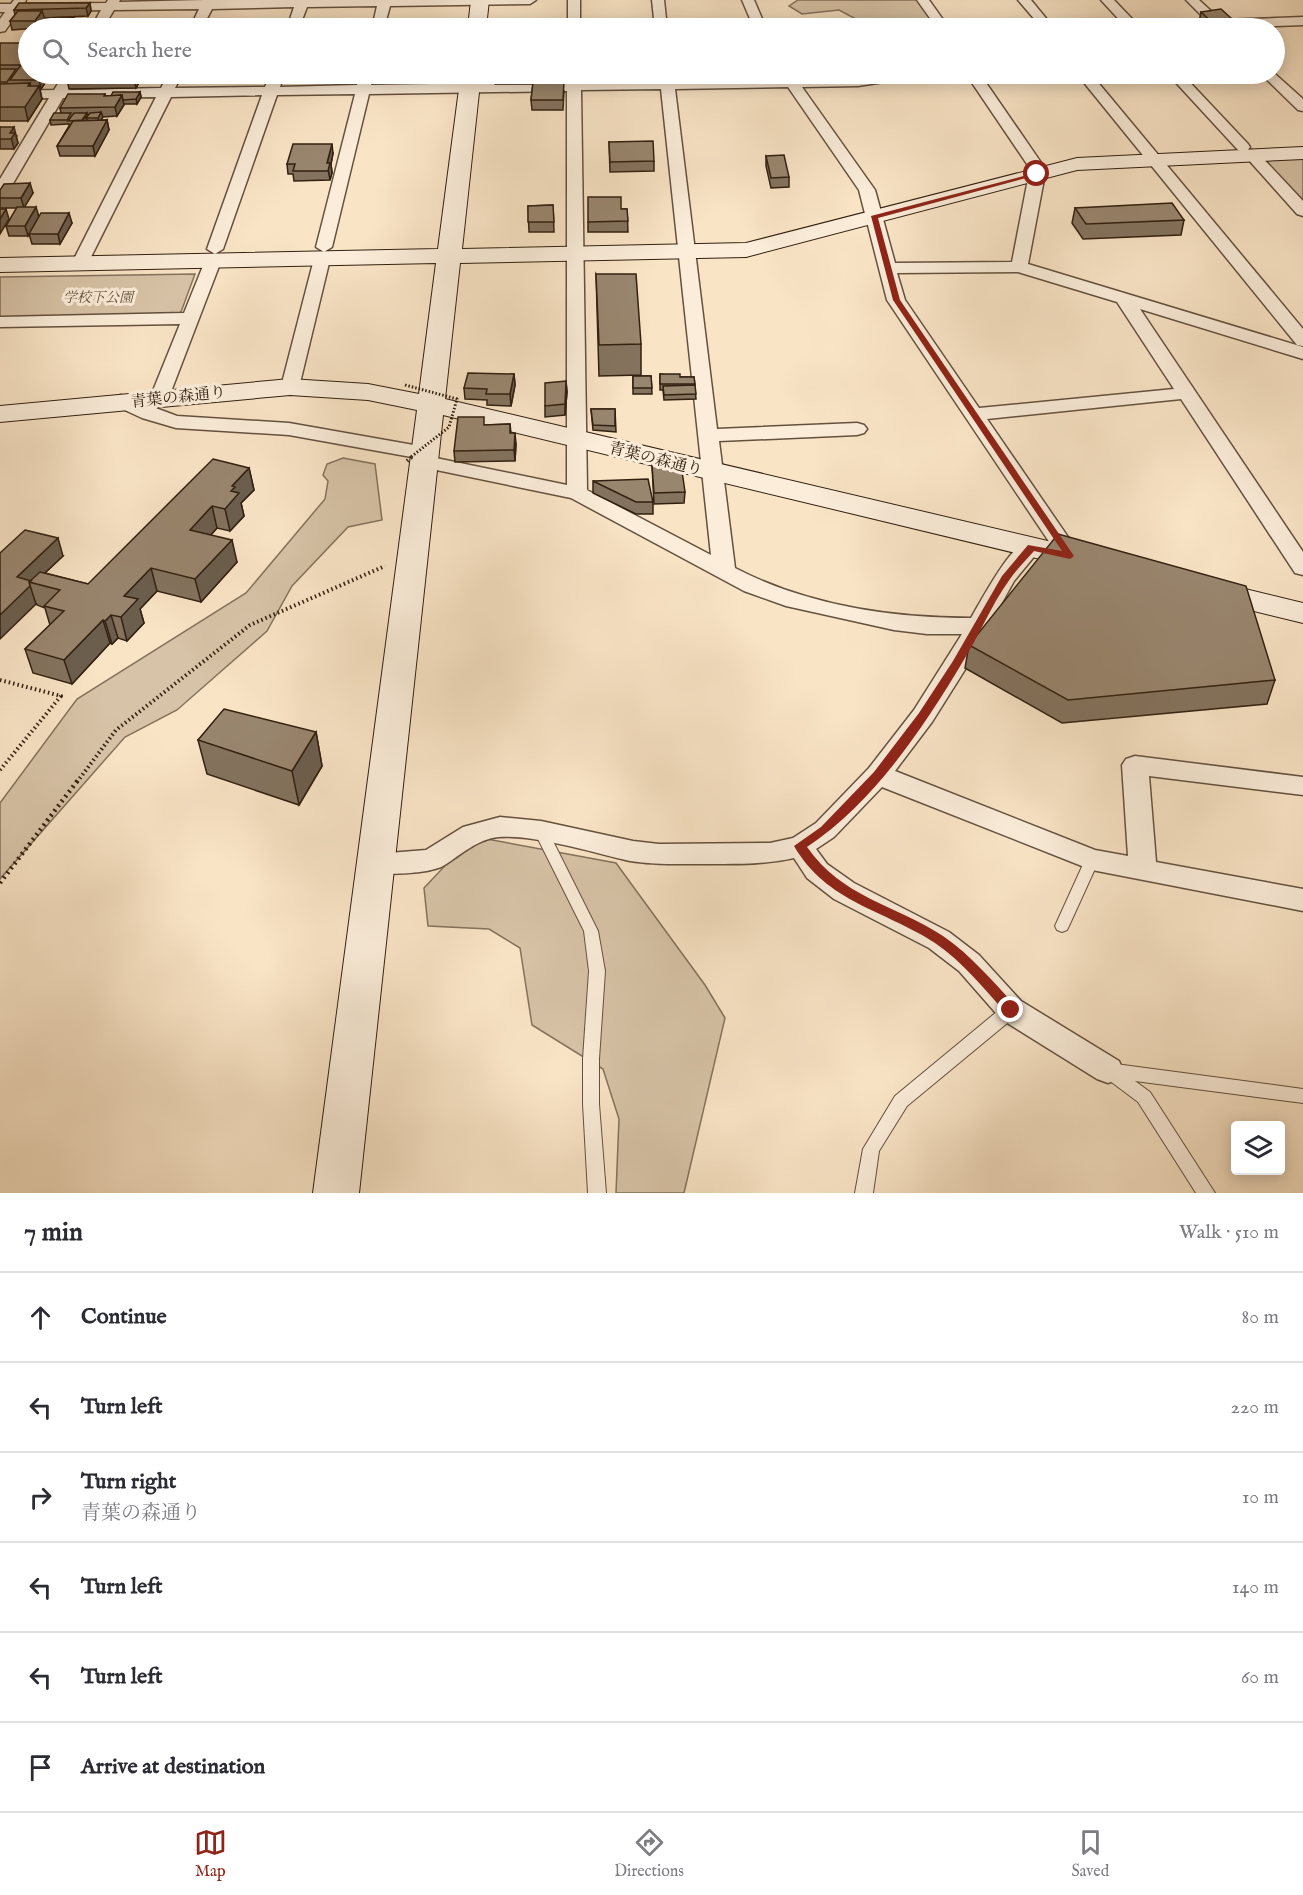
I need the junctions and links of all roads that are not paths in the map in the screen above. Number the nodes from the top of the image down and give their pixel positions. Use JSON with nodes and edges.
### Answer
{"nodes":[{"id":1,"x":480,"y":0,"type":"edge"},
{"id":2,"x":530,"y":0,"type":"edge"},
{"id":3,"x":574,"y":0,"type":"edge"},
{"id":4,"x":658,"y":0,"type":"edge"},
{"id":5,"x":748,"y":0,"type":"edge"},
{"id":6,"x":923,"y":0,"type":"edge"},
{"id":7,"x":1024,"y":0,"type":"edge"},
{"id":8,"x":1107,"y":0,"type":"edge"},
{"id":9,"x":1192,"y":0,"type":"edge"},
{"id":10,"x":385,"y":1,"type":"edge"},
{"id":11,"x":209,"y":2,"type":"edge"},
{"id":12,"x":112,"y":3,"type":"edge"},
{"id":13,"x":302,"y":3,"type":"junction"},
{"id":14,"x":17,"y":4,"type":"edge"},
{"id":15,"x":0,"y":8,"type":"edge"},
{"id":16,"x":103,"y":18,"type":"edge"},
{"id":17,"x":201,"y":18,"type":"edge"},
{"id":18,"x":297,"y":18,"type":"edge"},
{"id":19,"x":381,"y":18,"type":"edge"},
{"id":20,"x":478,"y":18,"type":"edge"},
{"id":21,"x":574,"y":18,"type":"edge"},
{"id":22,"x":660,"y":18,"type":"edge"},
{"id":23,"x":756,"y":18,"type":"edge"},
{"id":24,"x":936,"y":18,"type":"edge"},
{"id":25,"x":1039,"y":18,"type":"edge"},
{"id":26,"x":1123,"y":18,"type":"edge"},
{"id":27,"x":1211,"y":18,"type":"edge"},
{"id":28,"x":1302,"y":22,"type":"edge"},
{"id":29,"x":1285,"y":23,"type":"edge"},
{"id":30,"x":0,"y":27,"type":"edge"},
{"id":31,"x":65,"y":84,"type":"edge"},
{"id":32,"x":170,"y":84,"type":"edge"},
{"id":33,"x":273,"y":84,"type":"edge"},
{"id":34,"x":364,"y":84,"type":"edge"},
{"id":35,"x":435,"y":84,"type":"edge"},
{"id":36,"x":471,"y":84,"type":"edge"},
{"id":37,"x":574,"y":84,"type":"edge"},
{"id":38,"x":668,"y":84,"type":"edge"},
{"id":39,"x":792,"y":84,"type":"edge"},
{"id":40,"x":980,"y":84,"type":"edge"},
{"id":41,"x":1092,"y":84,"type":"edge"},
{"id":42,"x":1184,"y":84,"type":"edge"},
{"id":43,"x":1279,"y":84,"type":"edge"},
{"id":44,"x":362,"y":90,"type":"junction"},
{"id":45,"x":271,"y":91,"type":"junction"},
{"id":46,"x":165,"y":93,"type":"junction"},
{"id":47,"x":59,"y":94,"type":"junction"},
{"id":48,"x":0,"y":95,"type":"edge"},
{"id":49,"x":1303,"y":107,"type":"edge"},
{"id":50,"x":1303,"y":144,"type":"edge"},
{"id":51,"x":1248,"y":151,"type":"junction"},
{"id":52,"x":1303,"y":153,"type":"edge"},
{"id":53,"x":1152,"y":156,"type":"junction"},
{"id":54,"x":1036,"y":169,"type":"junction"},
{"id":55,"x":0,"y":192,"type":"edge"},
{"id":56,"x":873,"y":211,"type":"junction"},
{"id":57,"x":1303,"y":211,"type":"edge"},
{"id":58,"x":686,"y":246,"type":"junction"},
{"id":59,"x":575,"y":248,"type":"junction"},
{"id":60,"x":448,"y":251,"type":"junction"},
{"id":61,"x":0,"y":253,"type":"edge"},
{"id":62,"x":323,"y":253,"type":"junction"},
{"id":63,"x":214,"y":255,"type":"junction"},
{"id":64,"x":83,"y":257,"type":"junction"},
{"id":65,"x":0,"y":265,"type":"edge"},
{"id":66,"x":1019,"y":267,"type":"junction"},
{"id":67,"x":888,"y":268,"type":"junction"},
{"id":68,"x":1124,"y":299,"type":"junction"},
{"id":69,"x":191,"y":318,"type":"junction"},
{"id":70,"x":0,"y":322,"type":"edge"},
{"id":71,"x":1303,"y":341,"type":"edge"},
{"id":72,"x":1303,"y":353,"type":"edge"},
{"id":73,"x":290,"y":387,"type":"junction"},
{"id":74,"x":1186,"y":393,"type":"junction"},
{"id":75,"x":160,"y":398,"type":"junction"},
{"id":76,"x":121,"y":401,"type":"junction"},
{"id":77,"x":430,"y":404,"type":"junction"},
{"id":78,"x":0,"y":414,"type":"edge"},
{"id":79,"x":973,"y":415,"type":"junction"},
{"id":80,"x":857,"y":429,"type":"dead end"},
{"id":81,"x":708,"y":435,"type":"junction"},
{"id":82,"x":577,"y":439,"type":"junction"},
{"id":83,"x":419,"y":459,"type":"junction"},
{"id":84,"x":712,"y":472,"type":"junction"},
{"id":85,"x":577,"y":494,"type":"junction"},
{"id":86,"x":1032,"y":548,"type":"junction"},
{"id":87,"x":1070,"y":556,"type":"junction"},
{"id":88,"x":1114,"y":567,"type":"edge"},
{"id":89,"x":1303,"y":568,"type":"edge"},
{"id":90,"x":724,"y":571,"type":"junction"},
{"id":91,"x":1181,"y":583,"type":"edge"},
{"id":92,"x":1303,"y":613,"type":"edge"},
{"id":93,"x":979,"y":626,"type":"junction"},
{"id":94,"x":878,"y":775,"type":"junction"},
{"id":95,"x":1303,"y":786,"type":"edge"},
{"id":96,"x":541,"y":831,"type":"junction"},
{"id":97,"x":800,"y":846,"type":"junction"},
{"id":98,"x":1092,"y":860,"type":"junction"},
{"id":99,"x":376,"y":864,"type":"junction"},
{"id":100,"x":1143,"y":871,"type":"junction"},
{"id":101,"x":1303,"y":900,"type":"edge"},
{"id":102,"x":1062,"y":926,"type":"dead end"},
{"id":103,"x":1011,"y":1010,"type":"junction"},
{"id":104,"x":1108,"y":1070,"type":"junction"},
{"id":105,"x":1303,"y":1096,"type":"edge"},
{"id":106,"x":336,"y":1193,"type":"edge"},
{"id":107,"x":597,"y":1193,"type":"edge"},
{"id":108,"x":864,"y":1193,"type":"edge"},
{"id":109,"x":1206,"y":1193,"type":"edge"}],
"edges":[{"from":1,"to":2,"type":"street"},
{"from":1,"to":10,"type":"street"},
{"from":1,"to":20,"type":"street"},
{"from":3,"to":21,"type":"street"},
{"from":4,"to":22,"type":"street"},
{"from":5,"to":23,"type":"street"},
{"from":6,"to":24,"type":"street"},
{"from":7,"to":25,"type":"street"},
{"from":8,"to":26,"type":"street"},
{"from":9,"to":27,"type":"street"},
{"from":10,"to":13,"type":"street"},
{"from":10,"to":19,"type":"street"},
{"from":11,"to":12,"type":"street"},
{"from":11,"to":13,"type":"street"},
{"from":11,"to":17,"type":"street"},
{"from":12,"to":14,"type":"street"},
{"from":12,"to":16,"type":"street"},
{"from":13,"to":18,"type":"street"},
{"from":14,"to":15,"type":"street"},
{"from":14,"to":30,"type":"street"},
{"from":28,"to":29,"type":"street"},
{"from":31,"to":47,"type":"street"},
{"from":32,"to":46,"type":"street"},
{"from":33,"to":45,"type":"street"},
{"from":34,"to":44,"type":"street"},
{"from":35,"to":44,"type":"street"},
{"from":36,"to":60,"type":"street"},
{"from":37,"to":59,"type":"street"},
{"from":38,"to":58,"type":"street"},
{"from":39,"to":56,"type":"street"},
{"from":40,"to":54,"type":"street"},
{"from":41,"to":53,"type":"street"},
{"from":42,"to":51,"type":"street"},
{"from":43,"to":49,"type":"street"},
{"from":44,"to":45,"type":"street"},
{"from":44,"to":62,"type":"street"},
{"from":45,"to":46,"type":"street"},
{"from":45,"to":63,"type":"street"},
{"from":46,"to":47,"type":"street"},
{"from":46,"to":64,"type":"street"},
{"from":47,"to":48,"type":"street"},
{"from":47,"to":55,"type":"street"},
{"from":50,"to":51,"type":"street"},
{"from":51,"to":52,"type":"street"},
{"from":51,"to":53,"type":"street"},
{"from":51,"to":57,"type":"street"},
{"from":53,"to":54,"type":"street"},
{"from":53,"to":71,"type":"street"},
{"from":54,"to":56,"type":"street"},
{"from":54,"to":66,"type":"street"},
{"from":56,"to":58,"type":"street"},
{"from":56,"to":67,"type":"street"},
{"from":58,"to":59,"type":"street"},
{"from":58,"to":81,"type":"street"},
{"from":59,"to":60,"type":"street"},
{"from":59,"to":82,"type":"street"},
{"from":60,"to":62,"type":"street"},
{"from":60,"to":77,"type":"street"},
{"from":61,"to":64,"type":"street"},
{"from":62,"to":63,"type":"street"},
{"from":62,"to":73,"type":"street"},
{"from":63,"to":64,"type":"street"},
{"from":63,"to":69,"type":"street"},
{"from":64,"to":65,"type":"street"},
{"from":66,"to":67,"type":"street"},
{"from":66,"to":68,"type":"street"},
{"from":67,"to":79,"type":"street"},
{"from":68,"to":72,"type":"street"},
{"from":68,"to":74,"type":"street"},
{"from":69,"to":70,"type":"street"},
{"from":69,"to":75,"type":"street"},
{"from":73,"to":75,"type":"street","name":"青葉の森通り"},
{"from":73,"to":77,"type":"street","name":"青葉の森通り"},
{"from":74,"to":79,"type":"street"},
{"from":74,"to":89,"type":"street"},
{"from":75,"to":76,"type":"street","name":"青葉の森通り"},
{"from":76,"to":78,"type":"street","name":"青葉の森通り"},
{"from":76,"to":83,"type":"street"},
{"from":77,"to":82,"type":"street","name":"青葉の森通り"},
{"from":77,"to":83,"type":"street"},
{"from":79,"to":87,"type":"street"},
{"from":80,"to":81,"type":"street"},
{"from":81,"to":84,"type":"street"},
{"from":82,"to":84,"type":"street","name":"青葉の森通り"},
{"from":82,"to":85,"type":"street"},
{"from":83,"to":85,"type":"street"},
{"from":83,"to":99,"type":"street"},
{"from":84,"to":86,"type":"street","name":"青葉の森通り"},
{"from":84,"to":90,"type":"street"},
{"from":85,"to":90,"type":"street"},
{"from":86,"to":87,"type":"street","name":"青葉の森通り"},
{"from":86,"to":93,"type":"street"},
{"from":87,"to":88,"type":"street","name":"青葉の森通り"},
{"from":90,"to":93,"type":"street"},
{"from":91,"to":92,"type":"street"},
{"from":93,"to":94,"type":"street"},
{"from":94,"to":97,"type":"street"},
{"from":94,"to":98,"type":"street"},
{"from":95,"to":100,"type":"street"},
{"from":96,"to":97,"type":"street"},
{"from":96,"to":99,"type":"street"},
{"from":96,"to":107,"type":"lane"},
{"from":97,"to":103,"type":"street"},
{"from":98,"to":100,"type":"street"},
{"from":98,"to":102,"type":"lane"},
{"from":99,"to":106,"type":"street"},
{"from":100,"to":101,"type":"street"},
{"from":103,"to":104,"type":"street"},
{"from":103,"to":108,"type":"lane"},
{"from":104,"to":105,"type":"lane"},
{"from":104,"to":109,"type":"lane"}]}
